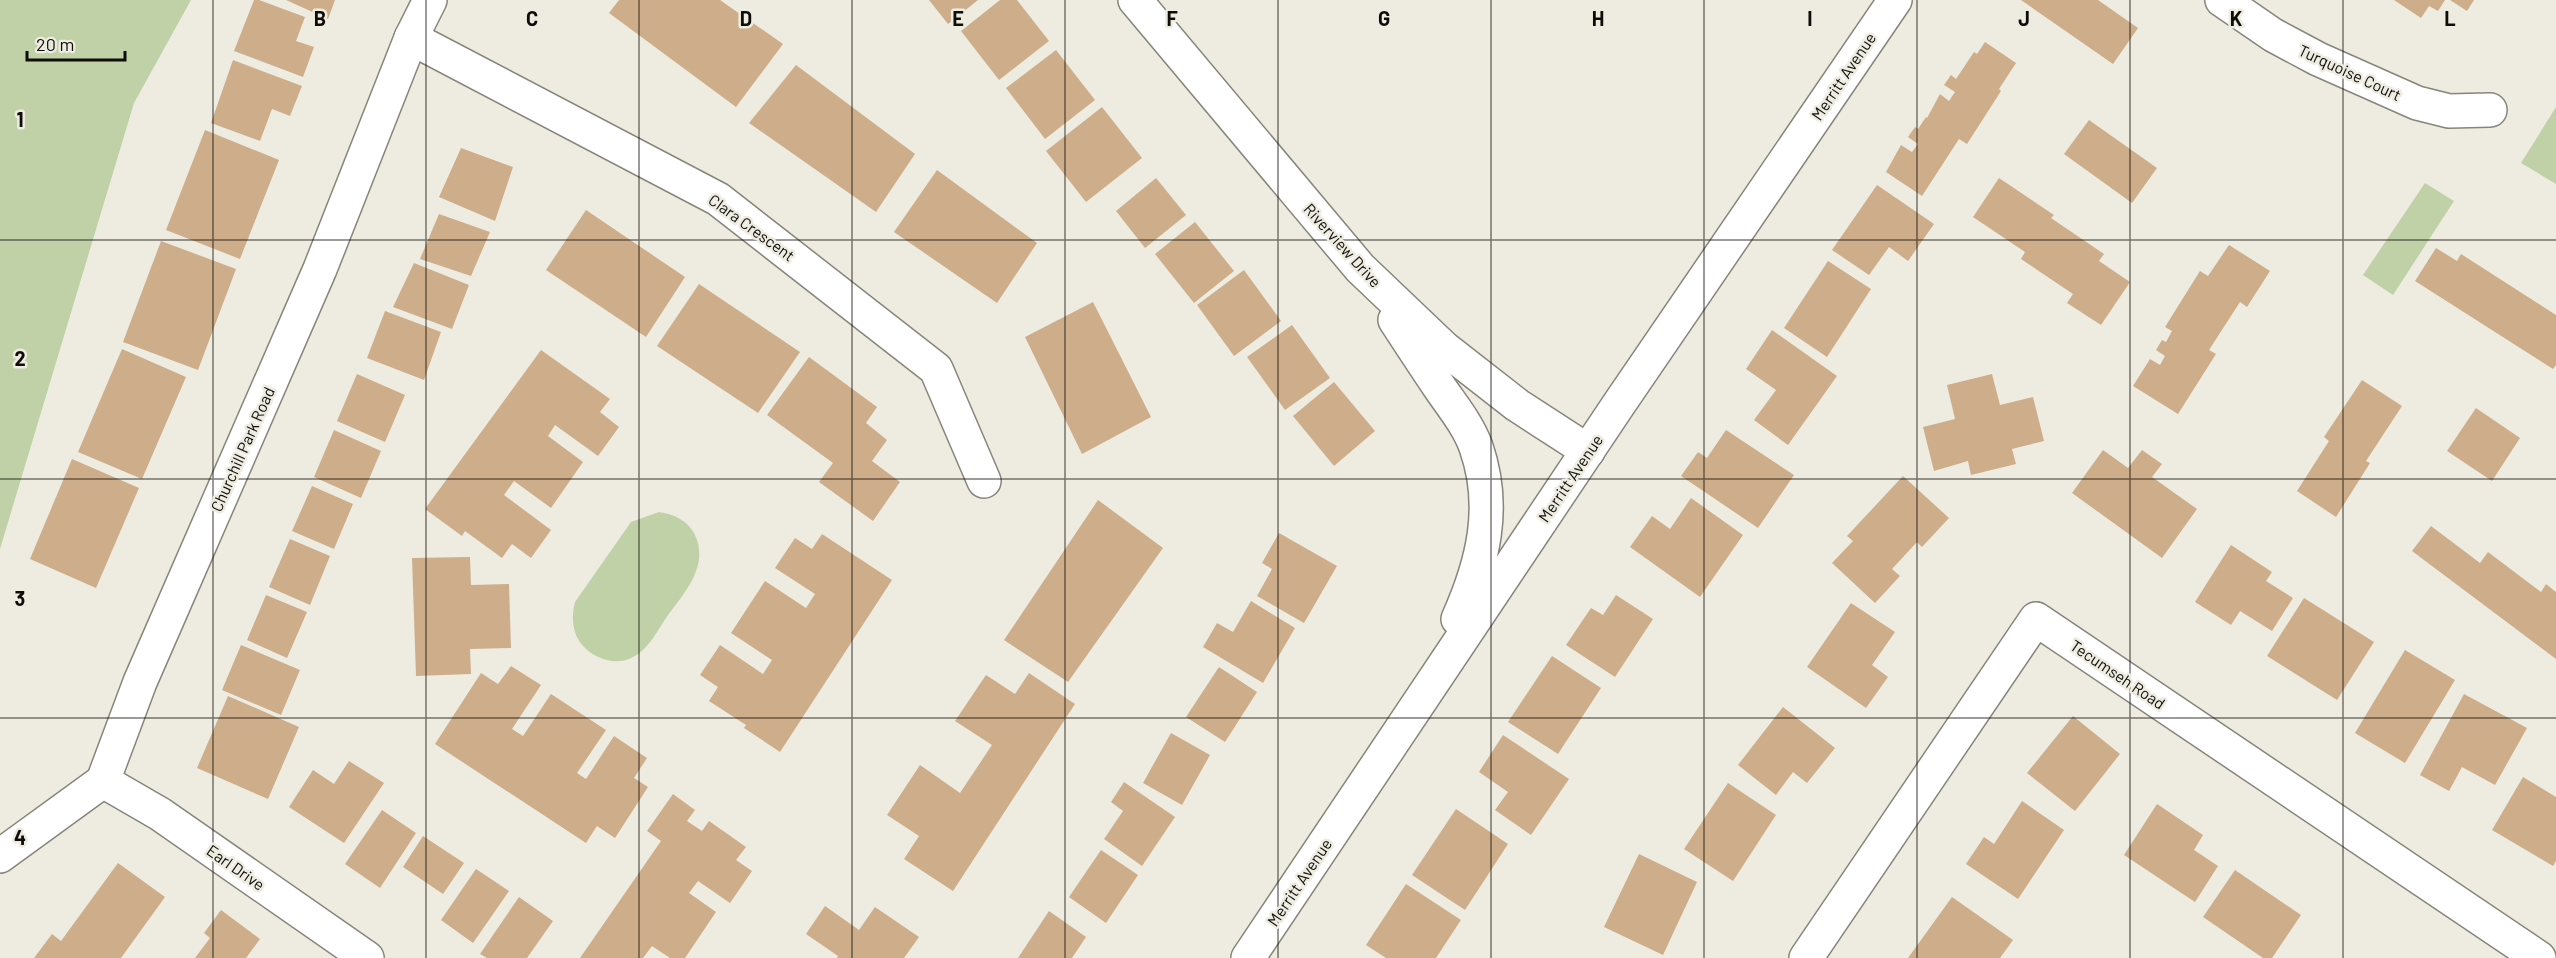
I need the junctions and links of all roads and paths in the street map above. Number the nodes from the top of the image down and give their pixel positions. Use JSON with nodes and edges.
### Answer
{"nodes":[{"id":1,"x":430,"y":0,"type":"edge"},
{"id":2,"x":1135,"y":0,"type":"edge"},
{"id":3,"x":1895,"y":0,"type":"edge"},
{"id":4,"x":2222,"y":0,"type":"edge"},
{"id":5,"x":411,"y":38,"type":"junction"},
{"id":6,"x":2490,"y":110,"type":"dead end"},
{"id":7,"x":1360,"y":268,"type":"junction"},
{"id":8,"x":1588,"y":451,"type":"junction"},
{"id":9,"x":984,"y":481,"type":"dead end"},
{"id":10,"x":1438,"y":674,"type":"junction"},
{"id":11,"x":103,"y":781,"type":"junction"},
{"id":12,"x":0,"y":856,"type":"edge"},
{"id":13,"x":357,"y":955,"type":"edge"},
{"id":14,"x":1248,"y":958,"type":"edge"},
{"id":15,"x":1806,"y":958,"type":"edge"},
{"id":16,"x":2539,"y":958,"type":"edge"}],
"edges":[{"from":1,"to":5,"type":"street","name":"Churchill Park Road"},
{"from":2,"to":7,"type":"street","name":"Riverview Drive"},
{"from":3,"to":8,"type":"street","name":"Merritt Avenue"},
{"from":4,"to":6,"type":"street","name":"Turquoise Court"},
{"from":5,"to":9,"type":"street","name":"Clara Crescent"},
{"from":5,"to":11,"type":"street","name":"Churchill Park Road"},
{"from":7,"to":8,"type":"street","name":"Riverview Drive"},
{"from":7,"to":10,"type":"street"},
{"from":8,"to":10,"type":"street","name":"Merritt Avenue"},
{"from":10,"to":14,"type":"street","name":"Merritt Avenue"},
{"from":11,"to":12,"type":"street"},
{"from":11,"to":13,"type":"street","name":"Earl Drive"},
{"from":15,"to":16,"type":"street","name":"Tecumseh Road"}]}
